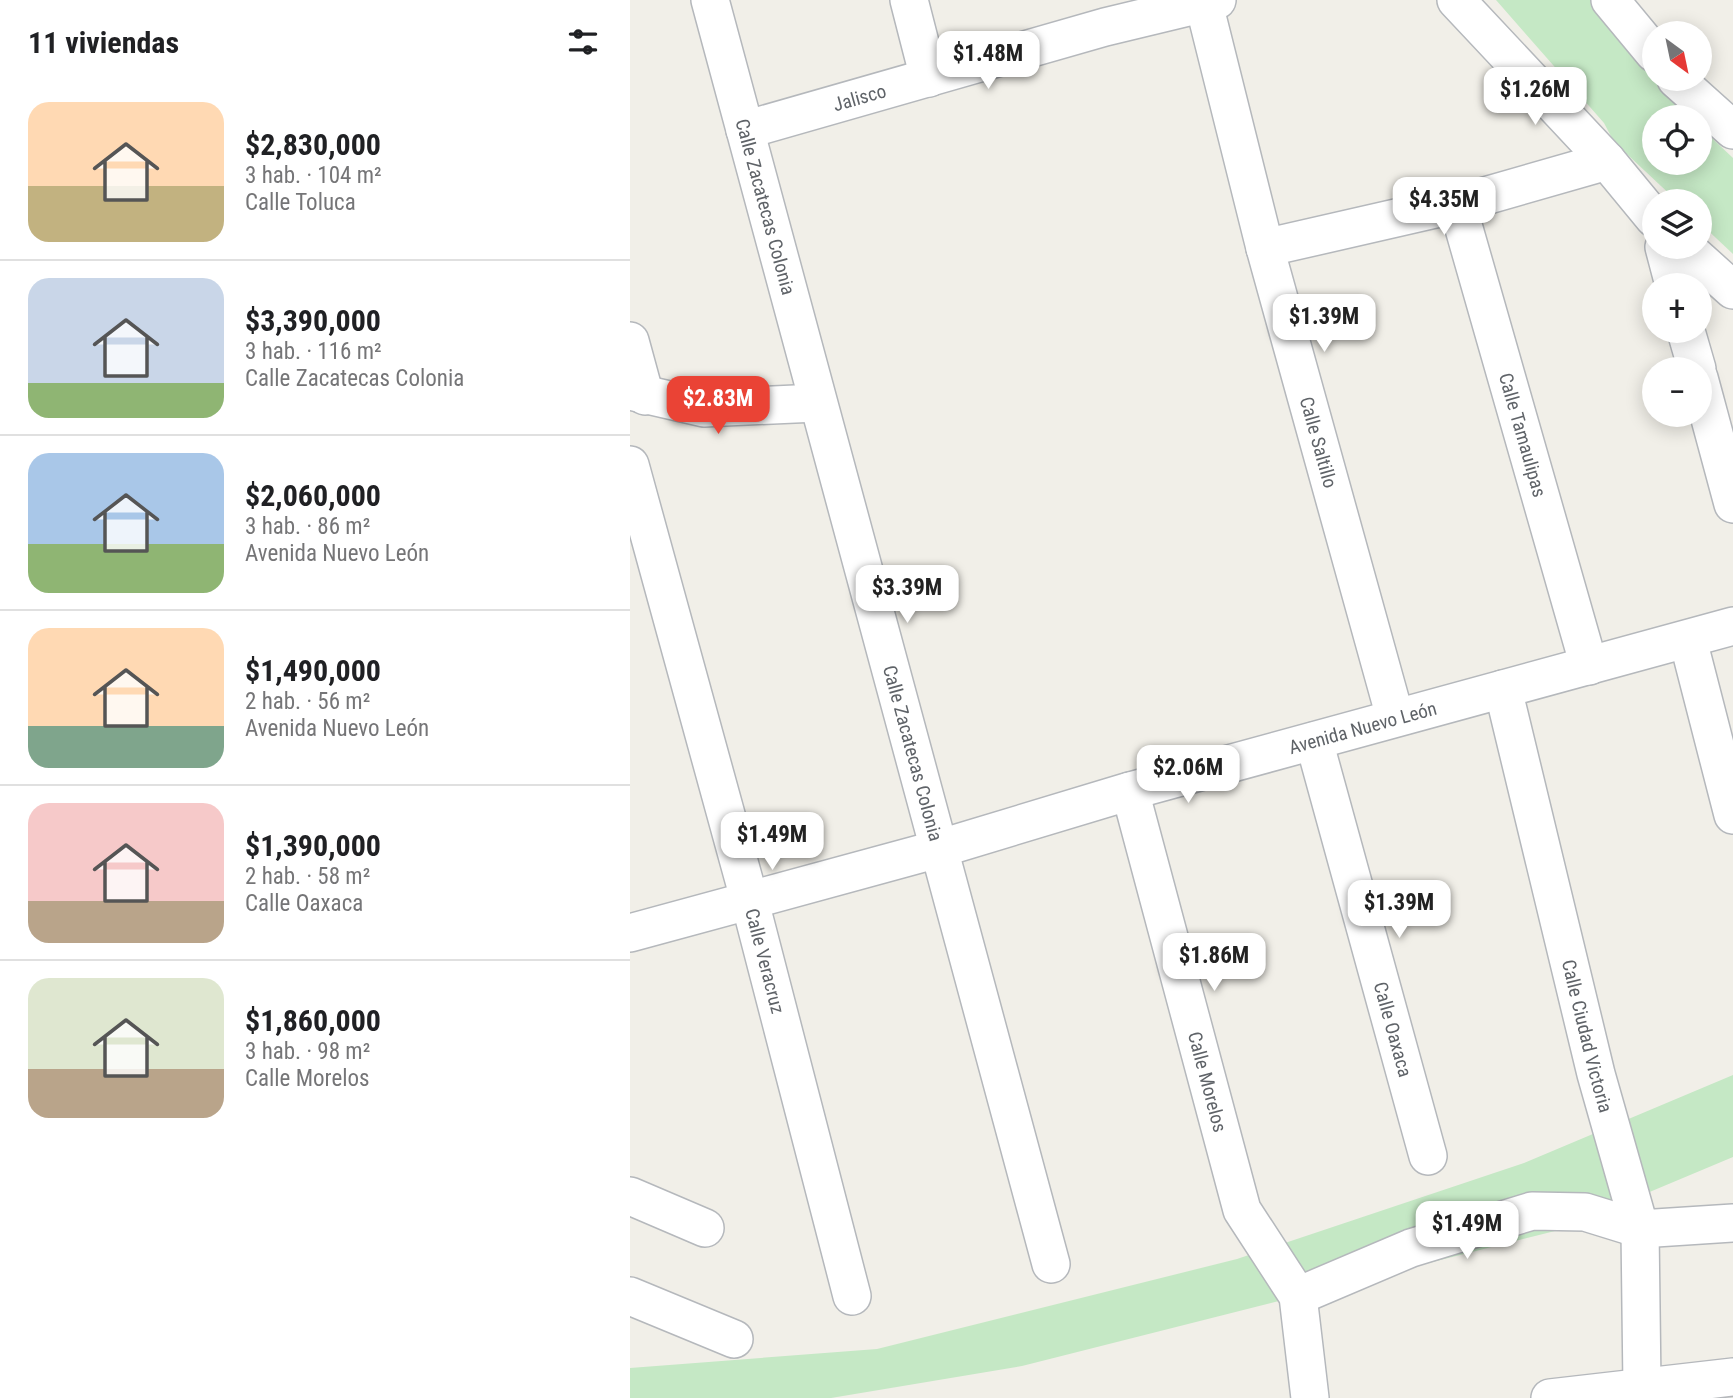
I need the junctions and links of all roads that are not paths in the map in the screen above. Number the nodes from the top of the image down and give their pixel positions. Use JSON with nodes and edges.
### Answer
{"nodes":[{"id":1,"x":710,"y":0,"type":"edge"},
{"id":2,"x":909,"y":0,"type":"edge"},
{"id":3,"x":1456,"y":0,"type":"edge"},
{"id":4,"x":1610,"y":0,"type":"edge"},
{"id":5,"x":1210,"y":2,"type":"edge"},
{"id":6,"x":1102,"y":13,"type":"edge"},
{"id":7,"x":1642,"y":39,"type":"edge"},
{"id":8,"x":929,"y":78,"type":"junction"},
{"id":9,"x":1692,"y":91,"type":"edge"},
{"id":10,"x":1731,"y":119,"type":"edge"},
{"id":11,"x":745,"y":130,"type":"junction"},
{"id":12,"x":1607,"y":161,"type":"junction"},
{"id":13,"x":1642,"y":203,"type":"edge"},
{"id":14,"x":1457,"y":204,"type":"junction"},
{"id":15,"x":1265,"y":248,"type":"junction"},
{"id":16,"x":1698,"y":259,"type":"edge"},
{"id":17,"x":1733,"y":290,"type":"edge"},
{"id":18,"x":630,"y":341,"type":"edge"},
{"id":19,"x":638,"y":393,"type":"edge"},
{"id":20,"x":817,"y":403,"type":"junction"},
{"id":21,"x":1712,"y":426,"type":"edge"},
{"id":22,"x":630,"y":465,"type":"edge"},
{"id":23,"x":1733,"y":504,"type":"edge"},
{"id":24,"x":1733,"y":626,"type":"edge"},
{"id":25,"x":1688,"y":640,"type":"junction"},
{"id":26,"x":1588,"y":667,"type":"junction"},
{"id":27,"x":1503,"y":689,"type":"junction"},
{"id":28,"x":1395,"y":717,"type":"junction"},
{"id":29,"x":1314,"y":741,"type":"junction"},
{"id":30,"x":1130,"y":791,"type":"junction"},
{"id":31,"x":1733,"y":815,"type":"edge"},
{"id":32,"x":938,"y":849,"type":"junction"},
{"id":33,"x":750,"y":902,"type":"junction"},
{"id":34,"x":630,"y":933,"type":"edge"},
{"id":35,"x":1428,"y":1156,"type":"dead end"},
{"id":36,"x":630,"y":1196,"type":"edge"},
{"id":37,"x":1733,"y":1223,"type":"edge"},
{"id":38,"x":705,"y":1228,"type":"dead end"},
{"id":39,"x":1640,"y":1228,"type":"junction"},
{"id":40,"x":1051,"y":1264,"type":"dead end"},
{"id":41,"x":630,"y":1296,"type":"edge"},
{"id":42,"x":852,"y":1296,"type":"dead end"},
{"id":43,"x":1298,"y":1296,"type":"junction"},
{"id":44,"x":734,"y":1339,"type":"dead end"},
{"id":45,"x":1733,"y":1377,"type":"edge"},
{"id":46,"x":1642,"y":1386,"type":"junction"},
{"id":47,"x":1698,"y":1390,"type":"edge"},
{"id":48,"x":1310,"y":1398,"type":"edge"},
{"id":49,"x":1550,"y":1398,"type":"edge"}],
"edges":[{"from":1,"to":11,"type":"street","name":"Calle Zacatecas Colonia"},
{"from":2,"to":8,"type":"street"},
{"from":3,"to":12,"type":"street"},
{"from":4,"to":7,"type":"street"},
{"from":5,"to":6,"type":"street","name":"Jalisco"},
{"from":5,"to":15,"type":"street","name":"Calle Saltillo"},
{"from":6,"to":8,"type":"street","name":"Jalisco"},
{"from":8,"to":11,"type":"street","name":"Jalisco"},
{"from":9,"to":10,"type":"street"},
{"from":11,"to":20,"type":"street","name":"Calle Zacatecas Colonia"},
{"from":12,"to":13,"type":"street"},
{"from":12,"to":14,"type":"street"},
{"from":14,"to":15,"type":"street"},
{"from":14,"to":26,"type":"street","name":"Calle Tamaulipas"},
{"from":15,"to":28,"type":"street","name":"Calle Saltillo"},
{"from":16,"to":17,"type":"street"},
{"from":18,"to":19,"type":"street"},
{"from":19,"to":20,"type":"street"},
{"from":20,"to":32,"type":"street","name":"Calle Zacatecas Colonia"},
{"from":21,"to":23,"type":"street"},
{"from":22,"to":33,"type":"street","name":"Calle Veracruz"},
{"from":24,"to":25,"type":"street","name":"Avenida Nuevo León"},
{"from":25,"to":26,"type":"street","name":"Avenida Nuevo León"},
{"from":25,"to":31,"type":"street"},
{"from":26,"to":27,"type":"street","name":"Avenida Nuevo León"},
{"from":27,"to":28,"type":"street","name":"Avenida Nuevo León"},
{"from":27,"to":39,"type":"street","name":"Calle Ciudad Victoria"},
{"from":28,"to":29,"type":"street","name":"Avenida Nuevo León"},
{"from":29,"to":30,"type":"street","name":"Avenida Nuevo León"},
{"from":29,"to":35,"type":"street","name":"Calle Oaxaca"},
{"from":30,"to":32,"type":"street","name":"Avenida Nuevo León"},
{"from":30,"to":43,"type":"street","name":"Calle Morelos"},
{"from":32,"to":33,"type":"street","name":"Avenida Nuevo León"},
{"from":32,"to":40,"type":"street","name":"Calle Zacatecas Colonia"},
{"from":33,"to":34,"type":"street","name":"Avenida Nuevo León"},
{"from":33,"to":42,"type":"street","name":"Calle Veracruz"},
{"from":36,"to":38,"type":"street"},
{"from":37,"to":39,"type":"street"},
{"from":39,"to":43,"type":"street"},
{"from":39,"to":46,"type":"street","name":"Calle Ciudad Victoria"},
{"from":41,"to":44,"type":"street"},
{"from":43,"to":48,"type":"street"},
{"from":45,"to":47,"type":"street"},
{"from":46,"to":47,"type":"street"},
{"from":46,"to":49,"type":"street"}]}
